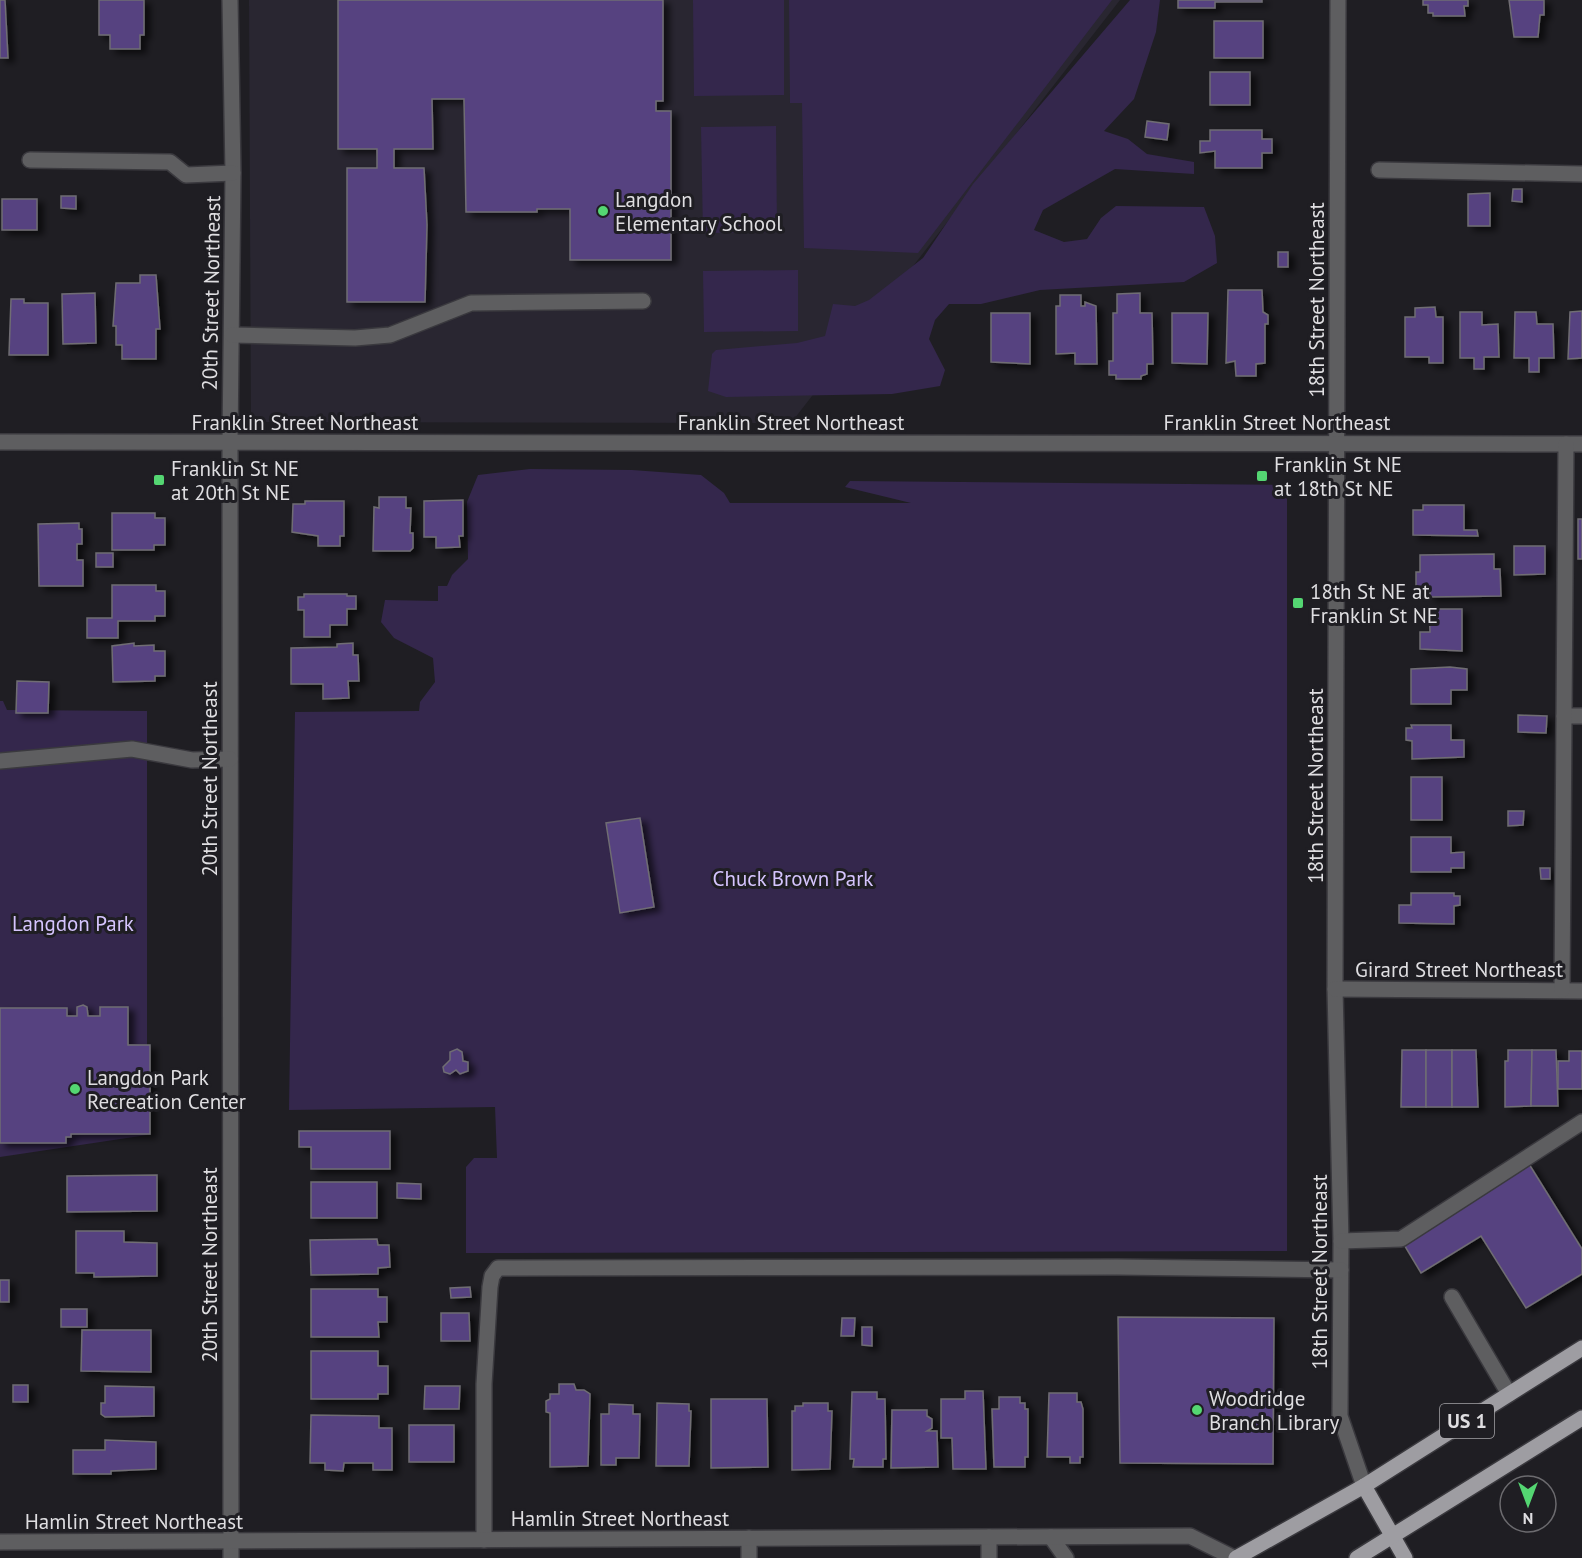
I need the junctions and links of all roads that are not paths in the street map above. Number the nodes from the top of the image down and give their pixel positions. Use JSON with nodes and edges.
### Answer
{"nodes":[{"id":1,"x":230,"y":0,"type":"edge"},
{"id":2,"x":1338,"y":0,"type":"edge"},
{"id":3,"x":30,"y":160,"type":"dead end"},
{"id":4,"x":1379,"y":170,"type":"dead end"},
{"id":5,"x":233,"y":173,"type":"junction"},
{"id":6,"x":1582,"y":174,"type":"edge"},
{"id":7,"x":643,"y":301,"type":"dead end"},
{"id":8,"x":232,"y":335,"type":"junction"},
{"id":9,"x":0,"y":442,"type":"edge"},
{"id":10,"x":230,"y":442,"type":"junction"},
{"id":11,"x":1337,"y":443,"type":"junction"},
{"id":12,"x":1566,"y":444,"type":"junction"},
{"id":13,"x":1582,"y":444,"type":"edge"},
{"id":14,"x":1564,"y":716,"type":"junction"},
{"id":15,"x":1582,"y":716,"type":"edge"},
{"id":16,"x":230,"y":759,"type":"junction"},
{"id":17,"x":0,"y":761,"type":"edge"},
{"id":18,"x":1335,"y":989,"type":"junction"},
{"id":19,"x":1562,"y":990,"type":"junction"},
{"id":20,"x":1582,"y":991,"type":"edge"},
{"id":21,"x":1582,"y":1122,"type":"edge"},
{"id":22,"x":1341,"y":1241,"type":"junction"},
{"id":23,"x":1341,"y":1270,"type":"junction"},
{"id":24,"x":1452,"y":1297,"type":"dead end"},
{"id":25,"x":1582,"y":1348,"type":"edge"},
{"id":26,"x":1509,"y":1394,"type":"junction"},
{"id":27,"x":1582,"y":1418,"type":"edge"},
{"id":28,"x":1364,"y":1486,"type":"junction"},
{"id":29,"x":1051,"y":1536,"type":"junction"},
{"id":30,"x":989,"y":1537,"type":"junction"},
{"id":31,"x":1392,"y":1537,"type":"junction"},
{"id":32,"x":749,"y":1538,"type":"junction"},
{"id":33,"x":484,"y":1540,"type":"junction"},
{"id":34,"x":0,"y":1542,"type":"edge"},
{"id":35,"x":232,"y":1542,"type":"junction"},
{"id":36,"x":231,"y":1558,"type":"edge"},
{"id":37,"x":749,"y":1558,"type":"edge"},
{"id":38,"x":989,"y":1558,"type":"edge"},
{"id":39,"x":1066,"y":1558,"type":"edge"},
{"id":40,"x":1235,"y":1558,"type":"edge"},
{"id":41,"x":1357,"y":1558,"type":"edge"},
{"id":42,"x":1405,"y":1558,"type":"edge"}],
"edges":[{"from":1,"to":5,"type":"street","name":"20th Street Northeast"},
{"from":2,"to":11,"type":"street","name":"18th Street Northeast"},
{"from":3,"to":5,"type":"street"},
{"from":4,"to":6,"type":"street"},
{"from":5,"to":8,"type":"street","name":"20th Street Northeast"},
{"from":7,"to":8,"type":"street"},
{"from":8,"to":10,"type":"street","name":"20th Street Northeast"},
{"from":9,"to":10,"type":"street","name":"Franklin Street Northeast"},
{"from":10,"to":11,"type":"street","name":"Franklin Street Northeast"},
{"from":10,"to":16,"type":"street","name":"20th Street Northeast"},
{"from":11,"to":12,"type":"street","name":"Franklin Street Northeast"},
{"from":11,"to":18,"type":"street","name":"18th Street Northeast"},
{"from":12,"to":13,"type":"street","name":"Franklin Street Northeast"},
{"from":12,"to":14,"type":"street"},
{"from":14,"to":15,"type":"street"},
{"from":14,"to":19,"type":"street"},
{"from":16,"to":17,"type":"street"},
{"from":16,"to":35,"type":"street","name":"20th Street Northeast"},
{"from":18,"to":19,"type":"street","name":"Girard Street Northeast"},
{"from":18,"to":22,"type":"street","name":"18th Street Northeast"},
{"from":19,"to":20,"type":"street","name":"Girard Street Northeast"},
{"from":21,"to":22,"type":"street"},
{"from":22,"to":23,"type":"street","name":"18th Street Northeast"},
{"from":23,"to":28,"type":"street","name":"18th Street Northeast"},
{"from":23,"to":33,"type":"street"},
{"from":24,"to":26,"type":"street"},
{"from":25,"to":26,"type":"main road","number":"US 1"},
{"from":26,"to":28,"type":"main road","number":"US 1"},
{"from":27,"to":31,"type":"main road","number":"US 1"},
{"from":28,"to":31,"type":"main road","name":"18th Street Northeast"},
{"from":28,"to":40,"type":"main road","number":"US 1"},
{"from":29,"to":30,"type":"street","name":"Hamlin Street Northeast"},
{"from":29,"to":39,"type":"street"},
{"from":29,"to":40,"type":"street","name":"Hamlin Street Northeast"},
{"from":30,"to":32,"type":"street","name":"Hamlin Street Northeast"},
{"from":30,"to":38,"type":"street"},
{"from":31,"to":41,"type":"main road","number":"US 1"},
{"from":31,"to":42,"type":"main road","name":"18th Street Northeast"},
{"from":32,"to":33,"type":"street","name":"Hamlin Street Northeast"},
{"from":32,"to":37,"type":"street"},
{"from":33,"to":35,"type":"street","name":"Hamlin Street Northeast"},
{"from":34,"to":35,"type":"street","name":"Hamlin Street Northeast"},
{"from":35,"to":36,"type":"street","name":"20th Street Northeast"}]}
